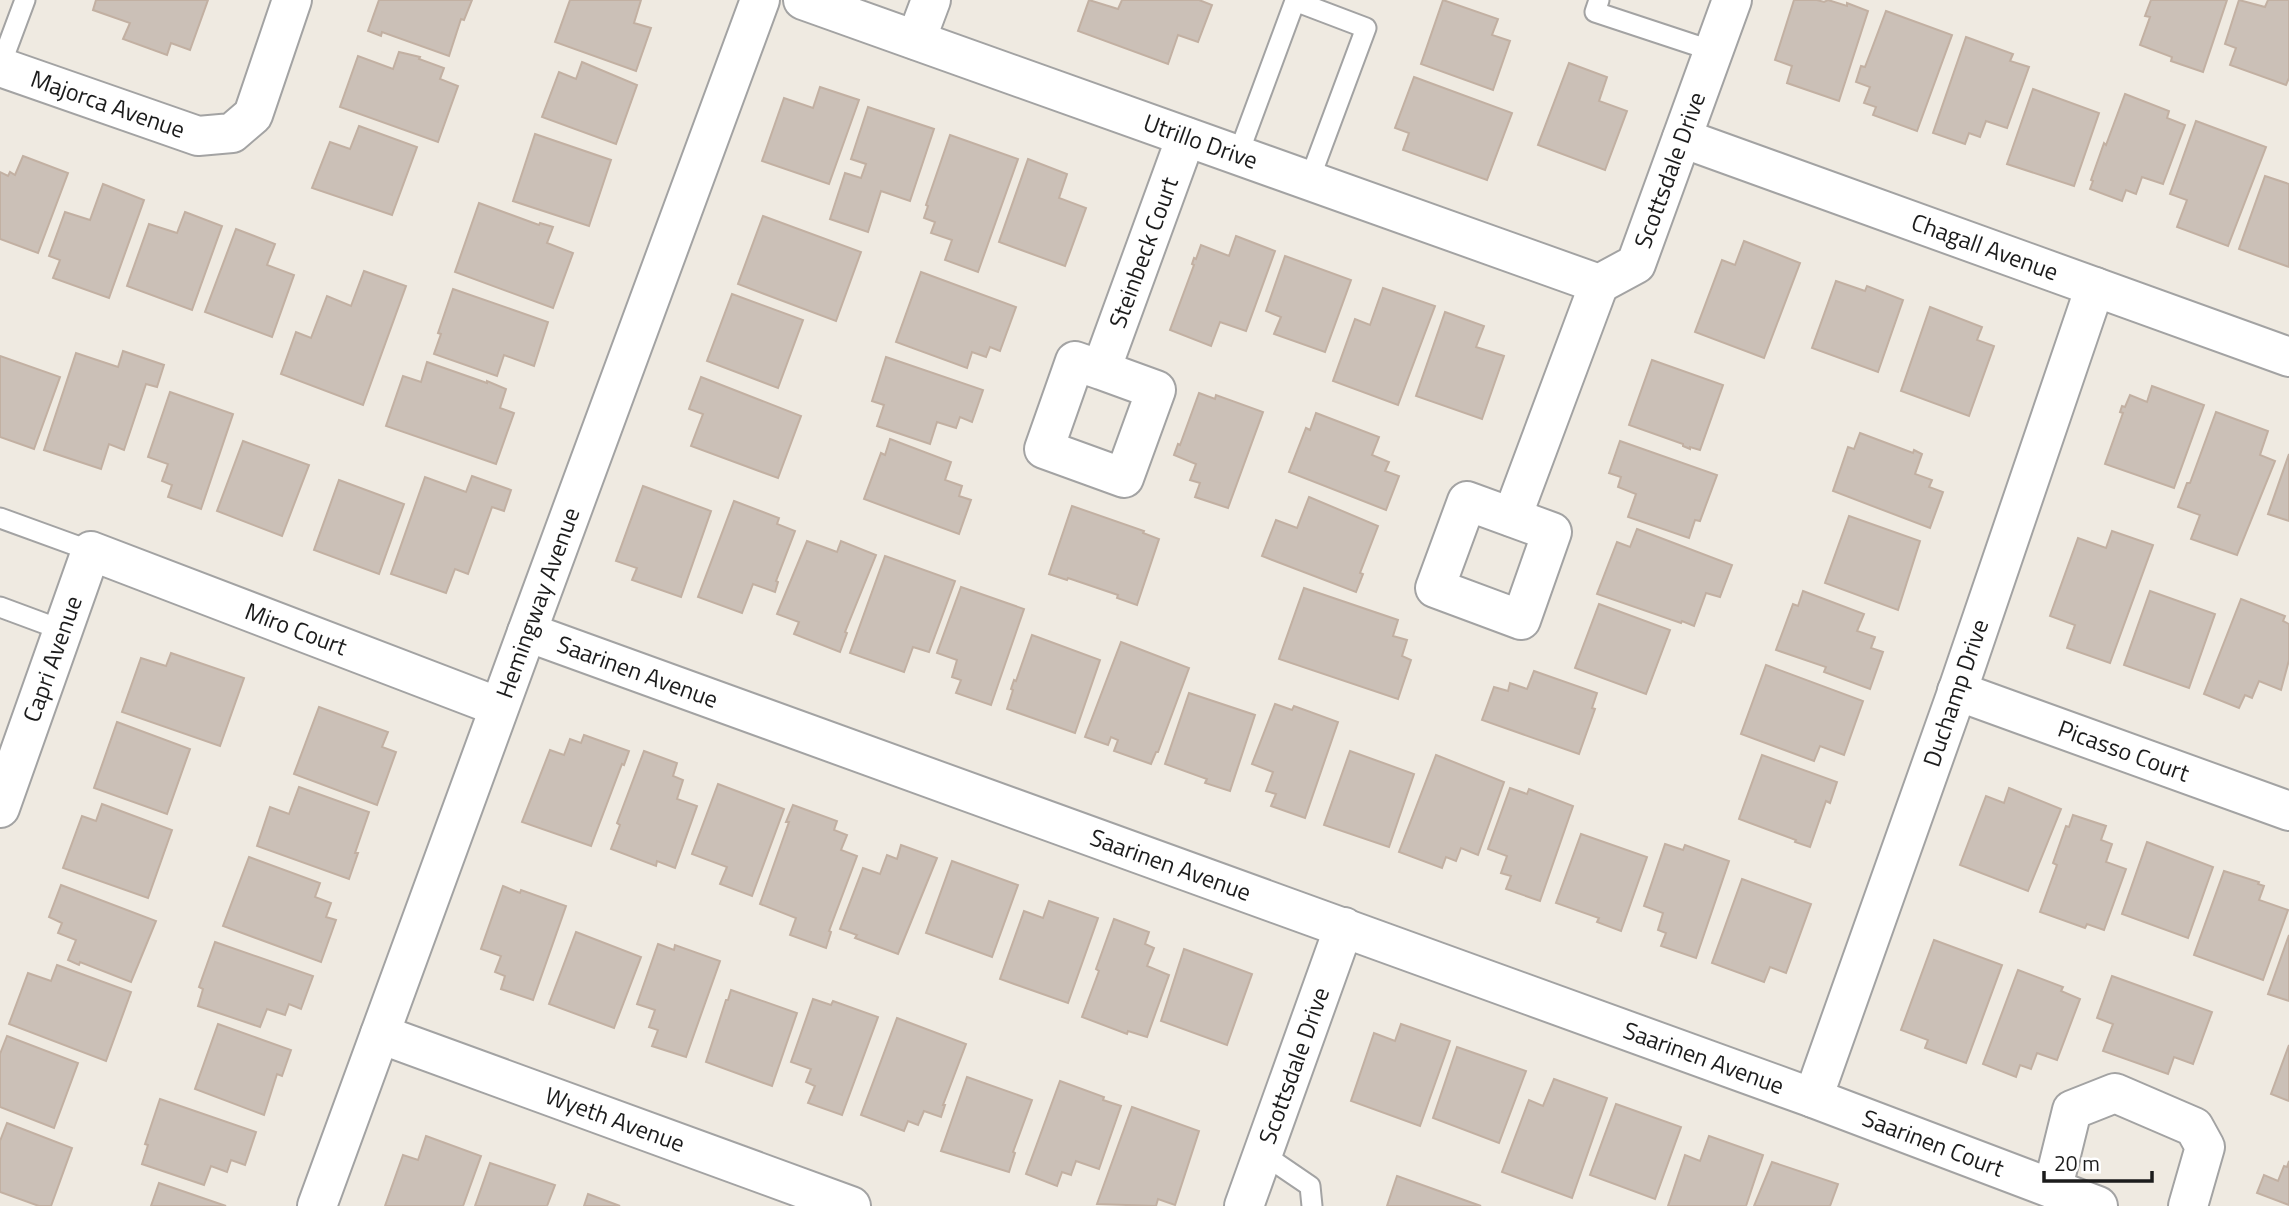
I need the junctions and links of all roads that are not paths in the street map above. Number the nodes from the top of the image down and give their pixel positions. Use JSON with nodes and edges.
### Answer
{"nodes":[{"id":1,"x":25,"y":0,"type":"edge"},
{"id":2,"x":292,"y":0,"type":"edge"},
{"id":3,"x":760,"y":0,"type":"edge"},
{"id":4,"x":803,"y":0,"type":"edge"},
{"id":5,"x":930,"y":0,"type":"edge"},
{"id":6,"x":1599,"y":0,"type":"edge"},
{"id":7,"x":1732,"y":0,"type":"edge"},
{"id":8,"x":916,"y":40,"type":"junction"},
{"id":9,"x":1713,"y":51,"type":"junction"},
{"id":10,"x":0,"y":67,"type":"edge"},
{"id":11,"x":1186,"y":137,"type":"junction"},
{"id":12,"x":1682,"y":138,"type":"junction"},
{"id":13,"x":1238,"y":155,"type":"junction"},
{"id":14,"x":1309,"y":181,"type":"junction"},
{"id":15,"x":1599,"y":284,"type":"junction"},
{"id":16,"x":2095,"y":287,"type":"junction"},
{"id":17,"x":2289,"y":357,"type":"edge"},
{"id":18,"x":1101,"y":370,"type":"dead end"},
{"id":19,"x":1513,"y":517,"type":"dead end"},
{"id":20,"x":0,"y":518,"type":"edge"},
{"id":21,"x":91,"y":551,"type":"junction"},
{"id":22,"x":0,"y":607,"type":"edge"},
{"id":23,"x":62,"y":630,"type":"junction"},
{"id":24,"x":527,"y":632,"type":"junction"},
{"id":25,"x":1957,"y":691,"type":"junction"},
{"id":26,"x":499,"y":707,"type":"junction"},
{"id":27,"x":0,"y":808,"type":"edge"},
{"id":28,"x":2289,"y":811,"type":"edge"},
{"id":29,"x":1344,"y":928,"type":"junction"},
{"id":30,"x":380,"y":1034,"type":"junction"},
{"id":31,"x":1813,"y":1098,"type":"junction"},
{"id":32,"x":1263,"y":1154,"type":"junction"},
{"id":33,"x":2053,"y":1188,"type":"junction"},
{"id":34,"x":317,"y":1206,"type":"edge"},
{"id":35,"x":851,"y":1206,"type":"edge"},
{"id":36,"x":1244,"y":1206,"type":"edge"},
{"id":37,"x":1312,"y":1206,"type":"edge"},
{"id":38,"x":2098,"y":1206,"type":"edge"},
{"id":39,"x":2188,"y":1206,"type":"edge"}],
"edges":[{"from":1,"to":10,"type":"lane"},
{"from":2,"to":10,"type":"street","name":"Majorca Avenue"},
{"from":3,"to":24,"type":"street","name":"Hemingway Avenue"},
{"from":4,"to":8,"type":"street","name":"Utrillo Drive"},
{"from":5,"to":8,"type":"street"},
{"from":6,"to":9,"type":"lane"},
{"from":7,"to":9,"type":"street","name":"Scottsdale Drive"},
{"from":8,"to":11,"type":"street","name":"Utrillo Drive"},
{"from":9,"to":12,"type":"street","name":"Scottsdale Drive"},
{"from":11,"to":13,"type":"street","name":"Utrillo Drive"},
{"from":11,"to":18,"type":"street","name":"Steinbeck Court"},
{"from":12,"to":15,"type":"street","name":"Scottsdale Drive"},
{"from":12,"to":16,"type":"street","name":"Chagall Avenue"},
{"from":13,"to":14,"type":"street","name":"Utrillo Drive"},
{"from":13,"to":14,"type":"lane"},
{"from":14,"to":15,"type":"street","name":"Utrillo Drive"},
{"from":15,"to":19,"type":"street"},
{"from":16,"to":17,"type":"street","name":"Chagall Avenue"},
{"from":16,"to":25,"type":"street","name":"Duchamp Drive"},
{"from":20,"to":21,"type":"lane"},
{"from":21,"to":23,"type":"street","name":"Capri Avenue"},
{"from":21,"to":26,"type":"street","name":"Miro Court"},
{"from":22,"to":23,"type":"lane"},
{"from":23,"to":27,"type":"street","name":"Capri Avenue"},
{"from":24,"to":26,"type":"street","name":"Hemingway Avenue"},
{"from":24,"to":29,"type":"street","name":"Saarinen Avenue"},
{"from":25,"to":28,"type":"street","name":"Picasso Court"},
{"from":25,"to":31,"type":"street","name":"Duchamp Drive"},
{"from":26,"to":30,"type":"street","name":"Hemingway Avenue"},
{"from":29,"to":31,"type":"street","name":"Saarinen Avenue"},
{"from":29,"to":32,"type":"street","name":"Scottsdale Drive"},
{"from":30,"to":34,"type":"street","name":"Hemingway Avenue"},
{"from":30,"to":35,"type":"street","name":"Wyeth Avenue"},
{"from":31,"to":33,"type":"street","name":"Saarinen Court"},
{"from":32,"to":36,"type":"street","name":"Scottsdale Drive"},
{"from":32,"to":37,"type":"lane"},
{"from":33,"to":38,"type":"street","name":"Saarinen Court"},
{"from":33,"to":39,"type":"street"}]}
